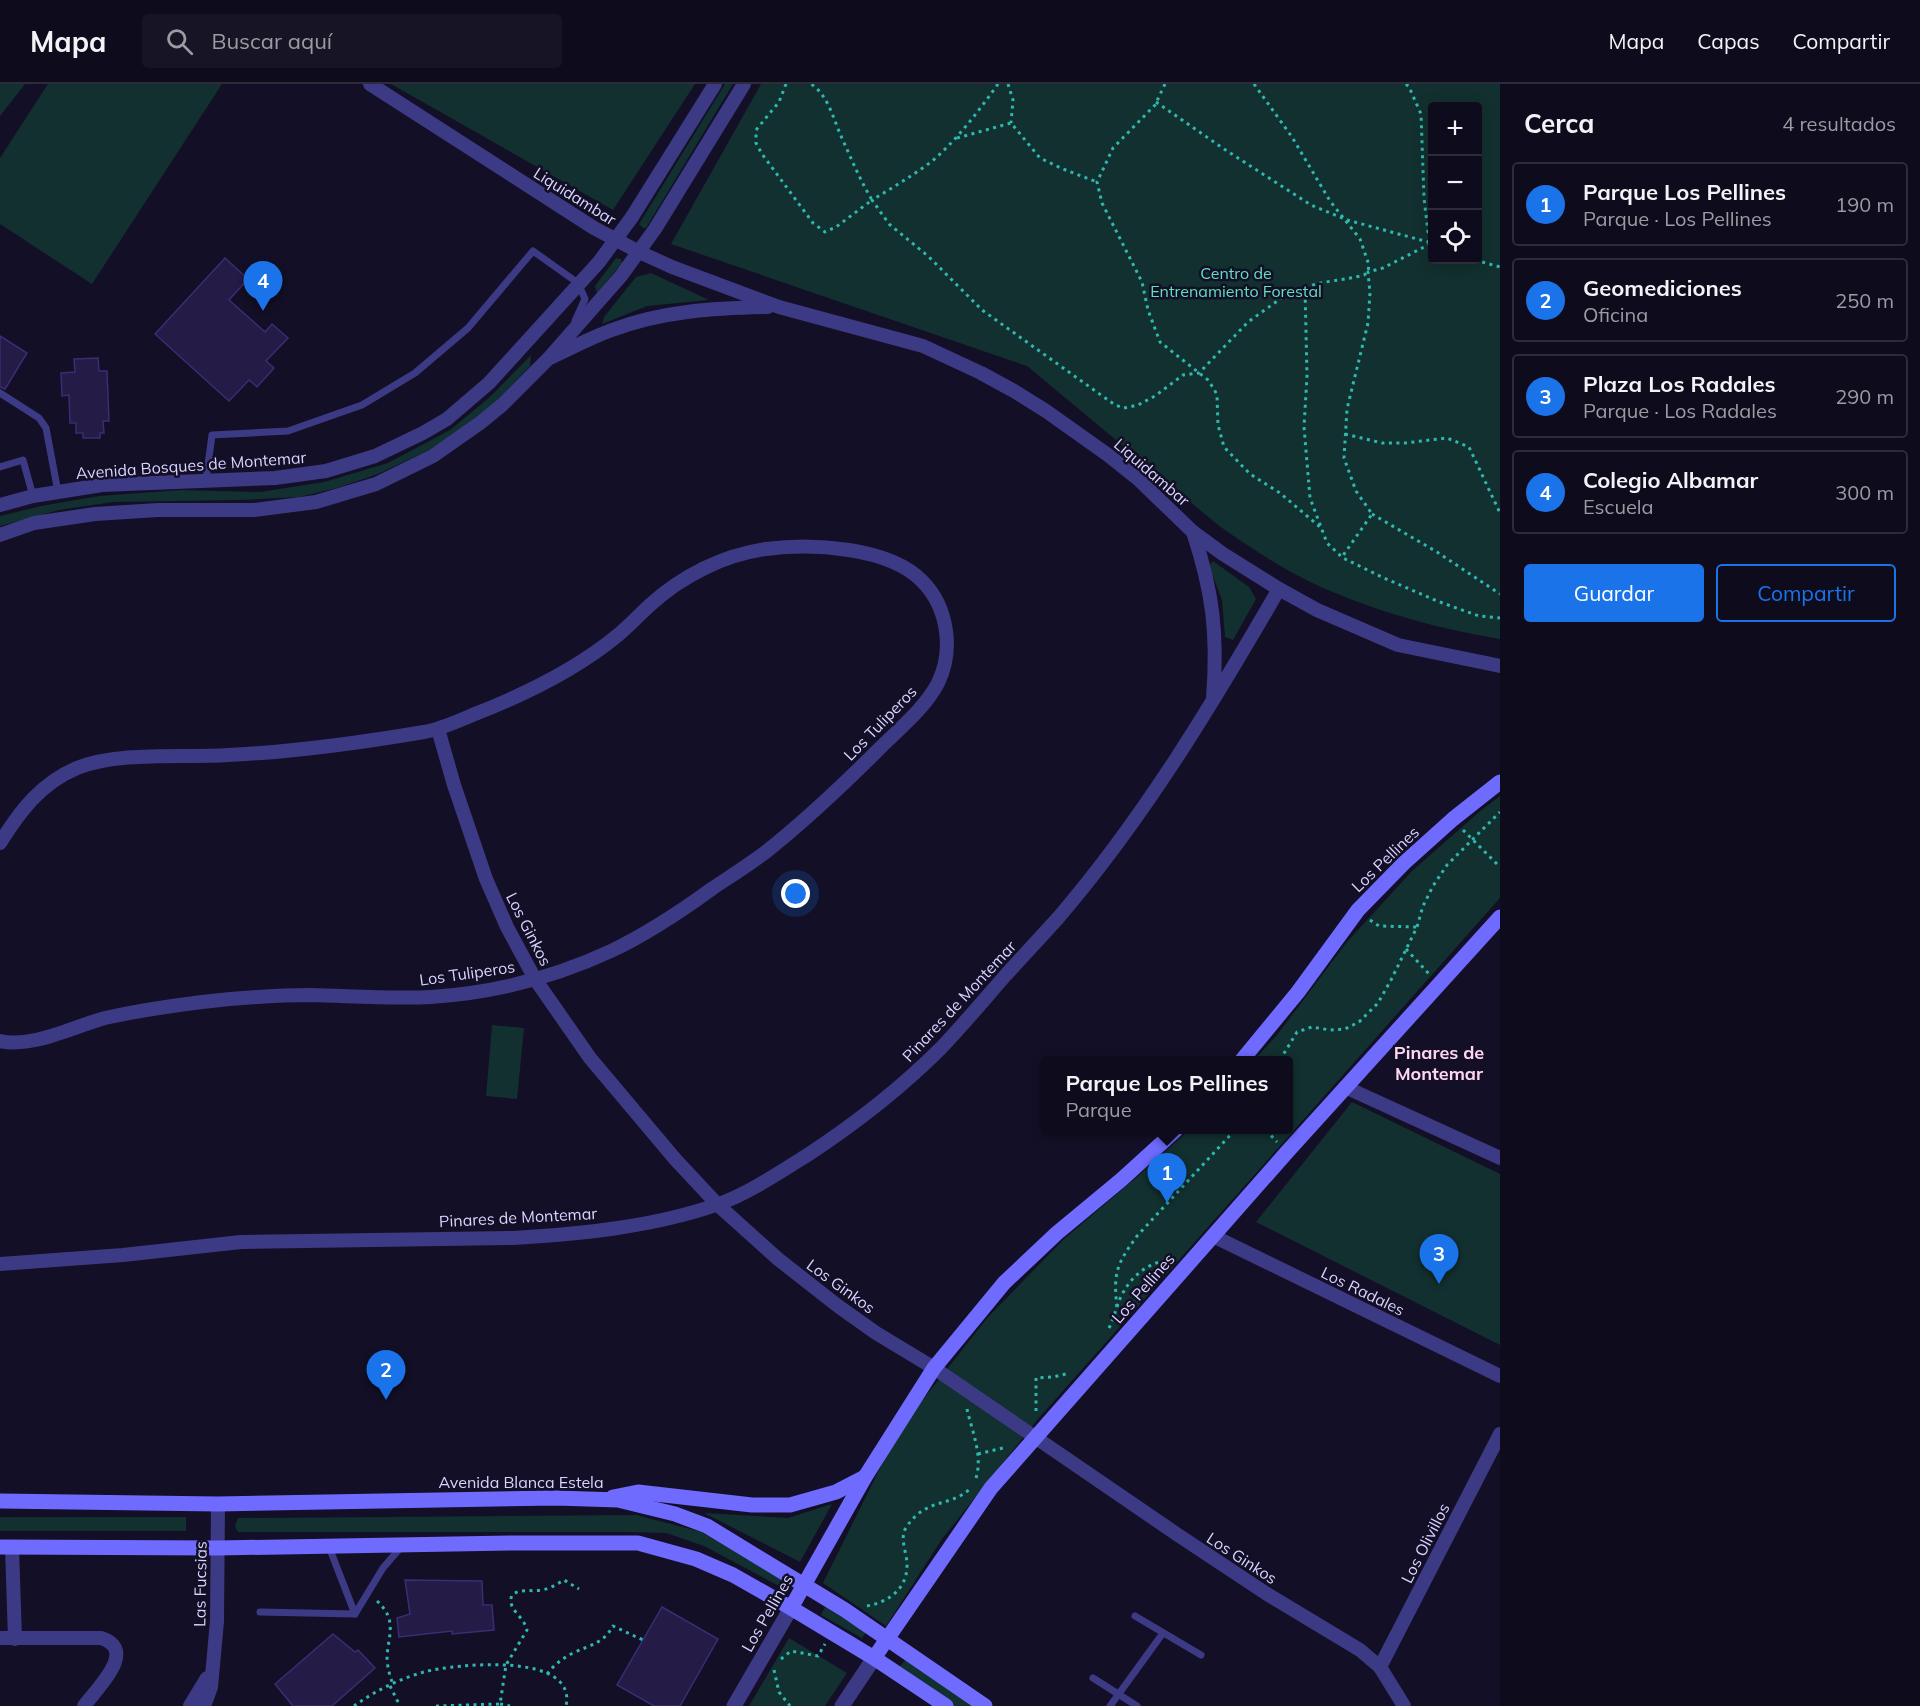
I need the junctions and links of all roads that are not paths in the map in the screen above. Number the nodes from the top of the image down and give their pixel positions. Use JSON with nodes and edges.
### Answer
{"nodes":[{"id":1,"x":370,"y":84,"type":"edge"},
{"id":2,"x":716,"y":84,"type":"edge"},
{"id":3,"x":744,"y":84,"type":"edge"},
{"id":4,"x":616,"y":240,"type":"junction"},
{"id":5,"x":639,"y":252,"type":"junction"},
{"id":6,"x":579,"y":283,"type":"junction"},
{"id":7,"x":778,"y":307,"type":"junction"},
{"id":8,"x":569,"y":334,"type":"junction"},
{"id":9,"x":548,"y":359,"type":"junction"},
{"id":10,"x":0,"y":393,"type":"edge"},
{"id":11,"x":0,"y":467,"type":"edge"},
{"id":12,"x":206,"y":480,"type":"junction"},
{"id":13,"x":57,"y":492,"type":"junction"},
{"id":14,"x":33,"y":496,"type":"junction"},
{"id":15,"x":0,"y":505,"type":"edge"},
{"id":16,"x":1193,"y":532,"type":"junction"},
{"id":17,"x":0,"y":535,"type":"edge"},
{"id":18,"x":1279,"y":589,"type":"junction"},
{"id":19,"x":1500,"y":666,"type":"edge"},
{"id":20,"x":1212,"y":701,"type":"junction"},
{"id":21,"x":438,"y":729,"type":"junction"},
{"id":22,"x":1500,"y":782,"type":"edge"},
{"id":23,"x":0,"y":843,"type":"edge"},
{"id":24,"x":1500,"y":917,"type":"edge"},
{"id":25,"x":535,"y":979,"type":"junction"},
{"id":26,"x":0,"y":1041,"type":"edge"},
{"id":27,"x":1245,"y":1056,"type":"edge"},
{"id":28,"x":1346,"y":1088,"type":"junction"},
{"id":29,"x":1172,"y":1134,"type":"edge"},
{"id":30,"x":1500,"y":1158,"type":"edge"},
{"id":31,"x":718,"y":1205,"type":"junction"},
{"id":32,"x":1212,"y":1236,"type":"junction"},
{"id":33,"x":0,"y":1264,"type":"edge"},
{"id":34,"x":934,"y":1368,"type":"junction"},
{"id":35,"x":1500,"y":1376,"type":"edge"},
{"id":36,"x":1500,"y":1434,"type":"edge"},
{"id":37,"x":1036,"y":1438,"type":"junction"},
{"id":38,"x":865,"y":1477,"type":"junction"},
{"id":39,"x":601,"y":1499,"type":"junction"},
{"id":40,"x":0,"y":1501,"type":"edge"},
{"id":41,"x":218,"y":1504,"type":"junction"},
{"id":42,"x":402,"y":1545,"type":"junction"},
{"id":43,"x":6,"y":1547,"type":"edge"},
{"id":44,"x":329,"y":1547,"type":"junction"},
{"id":45,"x":218,"y":1548,"type":"junction"},
{"id":46,"x":804,"y":1584,"type":"junction"},
{"id":47,"x":791,"y":1608,"type":"junction"},
{"id":48,"x":260,"y":1612,"type":"dead end"},
{"id":49,"x":355,"y":1614,"type":"junction"},
{"id":50,"x":1135,"y":1616,"type":"dead end"},
{"id":51,"x":1163,"y":1632,"type":"junction"},
{"id":52,"x":0,"y":1638,"type":"edge"},
{"id":53,"x":888,"y":1638,"type":"junction"},
{"id":54,"x":15,"y":1639,"type":"junction"},
{"id":55,"x":1201,"y":1655,"type":"dead end"},
{"id":56,"x":874,"y":1658,"type":"junction"},
{"id":57,"x":213,"y":1665,"type":"junction"},
{"id":58,"x":1380,"y":1667,"type":"junction"},
{"id":59,"x":1093,"y":1678,"type":"dead end"},
{"id":60,"x":1118,"y":1694,"type":"junction"},
{"id":61,"x":84,"y":1706,"type":"edge"},
{"id":62,"x":190,"y":1706,"type":"edge"},
{"id":63,"x":204,"y":1706,"type":"edge"},
{"id":64,"x":734,"y":1706,"type":"edge"},
{"id":65,"x":842,"y":1706,"type":"edge"},
{"id":66,"x":946,"y":1706,"type":"edge"},
{"id":67,"x":985,"y":1706,"type":"edge"},
{"id":68,"x":1110,"y":1706,"type":"edge"},
{"id":69,"x":1137,"y":1706,"type":"edge"},
{"id":70,"x":1404,"y":1706,"type":"edge"}],
"edges":[{"from":1,"to":4,"type":"street","name":"Liquidambar"},
{"from":2,"to":4,"type":"street","name":"Avenida Bosques de Montemar"},
{"from":3,"to":5,"type":"street"},
{"from":4,"to":5,"type":"street","name":"Liquidambar"},
{"from":4,"to":6,"type":"street","name":"Avenida Bosques de Montemar"},
{"from":5,"to":7,"type":"street","name":"Liquidambar"},
{"from":5,"to":8,"type":"street"},
{"from":6,"to":8,"type":"lane"},
{"from":6,"to":12,"type":"street","name":"Avenida Bosques de Montemar"},
{"from":6,"to":12,"type":"lane"},
{"from":7,"to":9,"type":"street","name":"Liquidambar"},
{"from":7,"to":16,"type":"street","name":"Liquidambar"},
{"from":8,"to":9,"type":"street"},
{"from":9,"to":17,"type":"street"},
{"from":10,"to":13,"type":"lane"},
{"from":11,"to":14,"type":"lane"},
{"from":12,"to":13,"type":"street","name":"Avenida Bosques de Montemar"},
{"from":13,"to":14,"type":"street","name":"Avenida Bosques de Montemar"},
{"from":14,"to":15,"type":"street","name":"Avenida Bosques de Montemar"},
{"from":16,"to":18,"type":"street","name":"Liquidambar"},
{"from":16,"to":20,"type":"street","name":"Pinares de Montemar"},
{"from":18,"to":19,"type":"street","name":"Liquidambar"},
{"from":18,"to":20,"type":"street","name":"Pinares de Montemar"},
{"from":20,"to":31,"type":"street","name":"Pinares de Montemar"},
{"from":21,"to":23,"type":"street","name":"Los Tuliperos"},
{"from":21,"to":25,"type":"street","name":"Los Ginkos"},
{"from":21,"to":25,"type":"street","name":"Los Tuliperos"},
{"from":22,"to":27,"type":"main road","name":"Los Pellines"},
{"from":24,"to":28,"type":"main road","name":"Los Pellines"},
{"from":25,"to":26,"type":"street","name":"Los Tuliperos"},
{"from":25,"to":31,"type":"street","name":"Los Ginkos"},
{"from":28,"to":30,"type":"street"},
{"from":28,"to":32,"type":"main road","name":"Los Pellines"},
{"from":29,"to":34,"type":"main road","name":"Los Pellines"},
{"from":31,"to":33,"type":"street","name":"Pinares de Montemar"},
{"from":31,"to":34,"type":"street","name":"Los Ginkos"},
{"from":32,"to":35,"type":"street","name":"Los Radales"},
{"from":32,"to":37,"type":"main road","name":"Los Pellines"},
{"from":34,"to":37,"type":"street","name":"Los Ginkos"},
{"from":34,"to":38,"type":"main road","name":"Los Pellines"},
{"from":36,"to":58,"type":"street","name":"Los Olivillos"},
{"from":37,"to":53,"type":"main road","name":"Los Pellines"},
{"from":37,"to":58,"type":"street","name":"Los Ginkos"},
{"from":38,"to":39,"type":"main road"},
{"from":38,"to":46,"type":"main road","name":"Los Pellines"},
{"from":39,"to":41,"type":"main road","name":"Avenida Blanca Estela"},
{"from":39,"to":46,"type":"main road","name":"Avenida Blanca Estela"},
{"from":40,"to":41,"type":"main road","name":"Avenida Blanca Estela"},
{"from":41,"to":45,"type":"street","name":"Las Fucsias"},
{"from":42,"to":44,"type":"main road"},
{"from":42,"to":47,"type":"main road"},
{"from":42,"to":49,"type":"lane"},
{"from":43,"to":45,"type":"main road"},
{"from":43,"to":54,"type":"street"},
{"from":44,"to":45,"type":"main road"},
{"from":44,"to":49,"type":"lane"},
{"from":45,"to":57,"type":"street","name":"Las Fucsias"},
{"from":46,"to":47,"type":"main road","name":"Los Pellines"},
{"from":46,"to":53,"type":"main road","name":"Avenida Blanca Estela"},
{"from":47,"to":56,"type":"main road"},
{"from":47,"to":64,"type":"street","name":"Los Pellines"},
{"from":48,"to":49,"type":"lane"},
{"from":50,"to":51,"type":"lane"},
{"from":51,"to":55,"type":"lane"},
{"from":51,"to":60,"type":"lane"},
{"from":52,"to":54,"type":"street"},
{"from":53,"to":56,"type":"main road","name":"Los Pellines"},
{"from":53,"to":67,"type":"main road","name":"Avenida Blanca Estela"},
{"from":54,"to":61,"type":"street"},
{"from":56,"to":65,"type":"street","name":"Los Pellines"},
{"from":56,"to":66,"type":"main road"},
{"from":57,"to":62,"type":"street","name":"Las Fucsias"},
{"from":57,"to":63,"type":"street","name":"Las Fucsias"},
{"from":58,"to":70,"type":"street","name":"Los Ginkos"},
{"from":59,"to":60,"type":"lane"},
{"from":60,"to":68,"type":"lane"},
{"from":60,"to":69,"type":"lane"}]}
